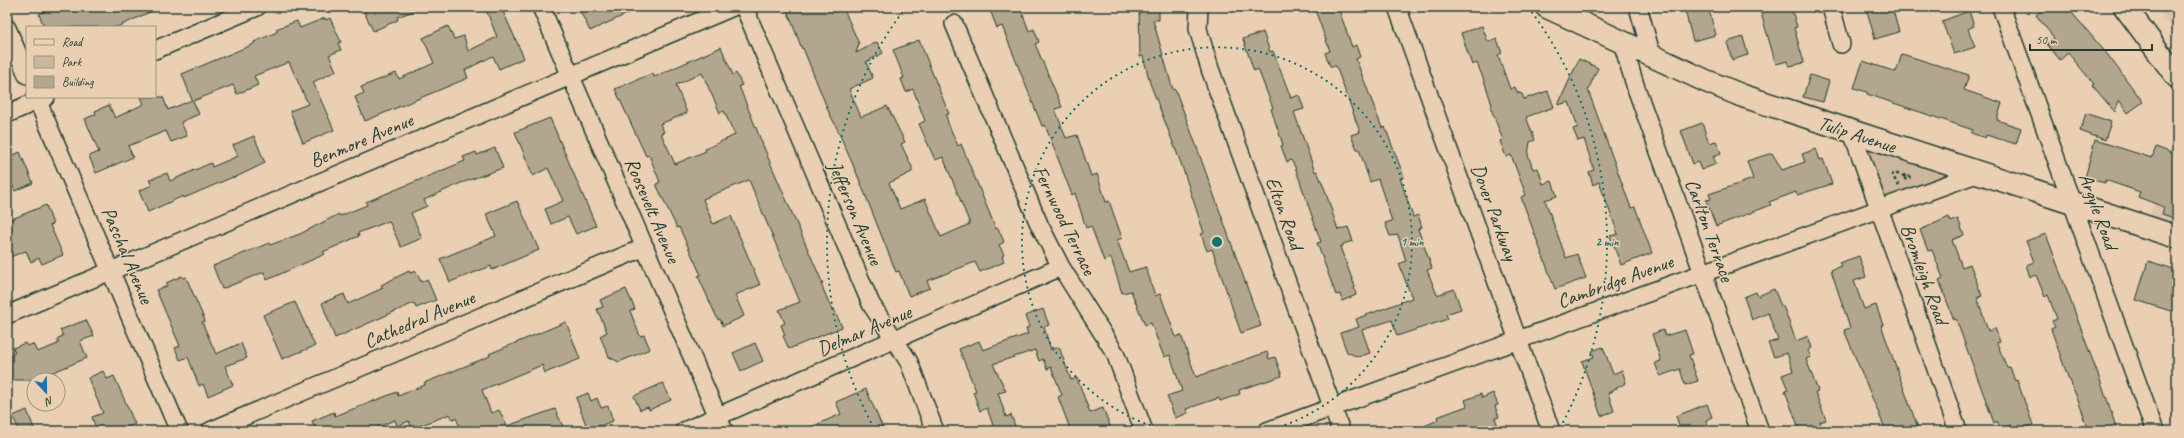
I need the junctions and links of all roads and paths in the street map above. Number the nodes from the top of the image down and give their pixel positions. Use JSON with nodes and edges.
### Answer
{"nodes":[{"id":1,"x":257,"y":7,"type":"edge"},
{"id":2,"x":541,"y":7,"type":"edge"},
{"id":3,"x":733,"y":7,"type":"edge"},
{"id":4,"x":744,"y":7,"type":"edge"},
{"id":5,"x":1199,"y":7,"type":"edge"},
{"id":6,"x":1397,"y":7,"type":"edge"},
{"id":7,"x":1547,"y":7,"type":"edge"},
{"id":8,"x":1638,"y":7,"type":"edge"},
{"id":9,"x":1831,"y":7,"type":"edge"},
{"id":10,"x":2001,"y":7,"type":"edge"},
{"id":11,"x":2124,"y":7,"type":"edge"},
{"id":12,"x":954,"y":24,"type":"dead end"},
{"id":13,"x":7,"y":28,"type":"edge"},
{"id":14,"x":1622,"y":42,"type":"junction"},
{"id":15,"x":1841,"y":44,"type":"dead end"},
{"id":16,"x":156,"y":50,"type":"edge"},
{"id":17,"x":1652,"y":56,"type":"junction"},
{"id":18,"x":26,"y":73,"type":"edge"},
{"id":19,"x":571,"y":75,"type":"junction"},
{"id":20,"x":2177,"y":77,"type":"edge"},
{"id":21,"x":40,"y":98,"type":"edge"},
{"id":22,"x":7,"y":114,"type":"edge"},
{"id":23,"x":1852,"y":132,"type":"junction"},
{"id":24,"x":1979,"y":173,"type":"junction"},
{"id":25,"x":1898,"y":174,"type":"junction"},
{"id":26,"x":1904,"y":176,"type":"dead end"},
{"id":27,"x":1897,"y":182,"type":"junction"},
{"id":28,"x":1899,"y":189,"type":"dead end"},
{"id":29,"x":2073,"y":203,"type":"junction"},
{"id":30,"x":1878,"y":210,"type":"junction"},
{"id":31,"x":2177,"y":237,"type":"edge"},
{"id":32,"x":645,"y":247,"type":"junction"},
{"id":33,"x":1061,"y":267,"type":"junction"},
{"id":34,"x":111,"y":271,"type":"junction"},
{"id":35,"x":1703,"y":273,"type":"junction"},
{"id":36,"x":7,"y":315,"type":"edge"},
{"id":37,"x":895,"y":340,"type":"junction"},
{"id":38,"x":1518,"y":340,"type":"junction"},
{"id":39,"x":1333,"y":407,"type":"junction"},
{"id":40,"x":721,"y":424,"type":"edge"},
{"id":41,"x":180,"y":431,"type":"edge"},
{"id":42,"x":210,"y":431,"type":"edge"},
{"id":43,"x":684,"y":431,"type":"edge"},
{"id":44,"x":935,"y":431,"type":"edge"},
{"id":45,"x":1144,"y":431,"type":"edge"},
{"id":46,"x":1267,"y":431,"type":"edge"},
{"id":47,"x":1342,"y":431,"type":"edge"},
{"id":48,"x":1551,"y":431,"type":"edge"},
{"id":49,"x":1760,"y":431,"type":"edge"},
{"id":50,"x":1958,"y":431,"type":"edge"},
{"id":51,"x":2155,"y":431,"type":"edge"}],
"edges":[{"from":1,"to":16,"type":"street"},
{"from":2,"to":19,"type":"street","name":"Roosevelt Avenue"},
{"from":3,"to":19,"type":"street","name":"Benmore Avenue"},
{"from":4,"to":37,"type":"street","name":"Jefferson Avenue"},
{"from":5,"to":39,"type":"street","name":"Elton Road"},
{"from":6,"to":38,"type":"street","name":"Dover Parkway"},
{"from":7,"to":14,"type":"main road","name":"Tulip Avenue"},
{"from":8,"to":17,"type":"street"},
{"from":9,"to":15,"type":"street"},
{"from":10,"to":29,"type":"street","name":"Argyle Road"},
{"from":11,"to":20,"type":"main road"},
{"from":12,"to":33,"type":"street","name":"Fernwood Terrace"},
{"from":13,"to":18,"type":"street"},
{"from":14,"to":17,"type":"main road","name":"Tulip Avenue"},
{"from":14,"to":35,"type":"street","name":"Carlton Terrace"},
{"from":17,"to":23,"type":"main road","name":"Tulip Avenue"},
{"from":19,"to":32,"type":"street","name":"Roosevelt Avenue"},
{"from":19,"to":34,"type":"street","name":"Benmore Avenue"},
{"from":21,"to":22,"type":"street"},
{"from":21,"to":34,"type":"street","name":"Paschal Avenue"},
{"from":23,"to":24,"type":"main road","name":"Tulip Avenue"},
{"from":23,"to":30,"type":"street","name":"Bromleigh Road"},
{"from":24,"to":29,"type":"main road","name":"Tulip Avenue"},
{"from":24,"to":30,"type":"street","name":"Cambridge Avenue"},
{"from":25,"to":26,"type":"path"},
{"from":25,"to":27,"type":"path"},
{"from":25,"to":27,"type":"path"},
{"from":27,"to":28,"type":"path"},
{"from":29,"to":31,"type":"main road","name":"Tulip Avenue"},
{"from":29,"to":51,"type":"street","name":"Argyle Road"},
{"from":30,"to":35,"type":"street","name":"Cambridge Avenue"},
{"from":30,"to":50,"type":"street","name":"Bromleigh Road"},
{"from":32,"to":40,"type":"street","name":"Roosevelt Avenue"},
{"from":32,"to":42,"type":"street","name":"Cathedral Avenue"},
{"from":33,"to":37,"type":"street","name":"Delmar Avenue"},
{"from":33,"to":45,"type":"street","name":"Fernwood Terrace"},
{"from":34,"to":36,"type":"street","name":"Benmore Avenue"},
{"from":34,"to":41,"type":"street","name":"Paschal Avenue"},
{"from":35,"to":38,"type":"street","name":"Cambridge Avenue"},
{"from":35,"to":49,"type":"street","name":"Carlton Terrace"},
{"from":37,"to":40,"type":"street","name":"Delmar Avenue"},
{"from":37,"to":44,"type":"street","name":"Jefferson Avenue"},
{"from":38,"to":39,"type":"street","name":"Cambridge Avenue"},
{"from":38,"to":48,"type":"street","name":"Dover Parkway"},
{"from":39,"to":46,"type":"street","name":"Cambridge Avenue"},
{"from":39,"to":47,"type":"street","name":"Elton Road"},
{"from":40,"to":43,"type":"street","name":"Delmar Avenue"}]}
